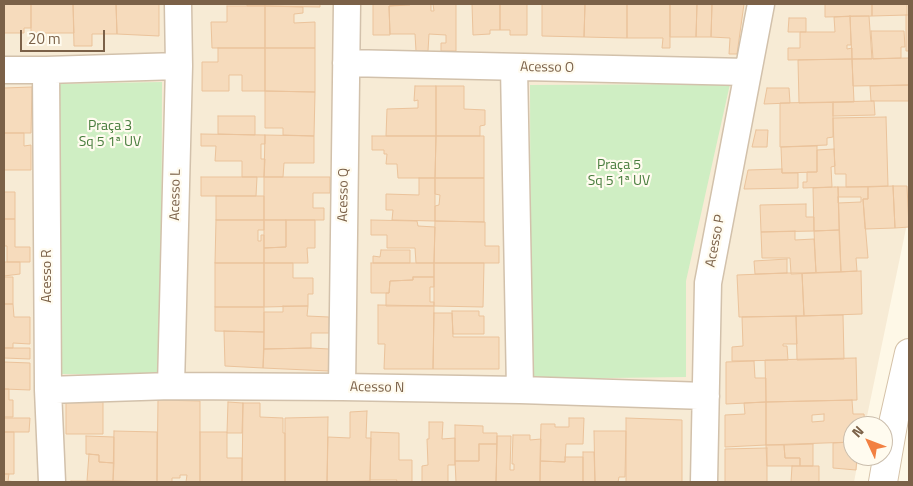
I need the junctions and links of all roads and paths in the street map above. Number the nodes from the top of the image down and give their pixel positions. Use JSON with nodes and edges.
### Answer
{"nodes":[{"id":1,"x":178,"y":4,"type":"edge"},
{"id":2,"x":347,"y":4,"type":"edge"},
{"id":3,"x":762,"y":4,"type":"edge"},
{"id":4,"x":346,"y":64,"type":"junction"},
{"id":5,"x":179,"y":66,"type":"junction"},
{"id":6,"x":514,"y":67,"type":"junction"},
{"id":7,"x":4,"y":70,"type":"edge"},
{"id":8,"x":46,"y":70,"type":"junction"},
{"id":9,"x":747,"y":72,"type":"junction"},
{"id":10,"x":909,"y":353,"type":"edge"},
{"id":11,"x":171,"y":386,"type":"junction"},
{"id":12,"x":342,"y":387,"type":"junction"},
{"id":13,"x":48,"y":390,"type":"junction"},
{"id":14,"x":520,"y":390,"type":"junction"},
{"id":15,"x":706,"y":396,"type":"junction"},
{"id":16,"x":909,"y":397,"type":"edge"},
{"id":17,"x":894,"y":419,"type":"junction"},
{"id":18,"x":52,"y":482,"type":"edge"},
{"id":19,"x":704,"y":482,"type":"edge"},
{"id":20,"x":883,"y":482,"type":"edge"}],
"edges":[{"from":1,"to":5,"type":"street","name":"Acesso L"},
{"from":2,"to":4,"type":"street","name":"Acesso Q"},
{"from":3,"to":9,"type":"street","name":"Acesso P"},
{"from":4,"to":6,"type":"street","name":"Acesso O"},
{"from":4,"to":12,"type":"street","name":"Acesso Q"},
{"from":5,"to":8,"type":"street"},
{"from":5,"to":11,"type":"street","name":"Acesso L"},
{"from":6,"to":9,"type":"street","name":"Acesso O"},
{"from":6,"to":14,"type":"street"},
{"from":7,"to":8,"type":"street"},
{"from":8,"to":13,"type":"street","name":"Acesso R"},
{"from":9,"to":15,"type":"street","name":"Acesso P"},
{"from":10,"to":17,"type":"main road"},
{"from":11,"to":12,"type":"street","name":"Acesso N"},
{"from":11,"to":13,"type":"street","name":"Acesso N"},
{"from":12,"to":14,"type":"street","name":"Acesso N"},
{"from":13,"to":18,"type":"street","name":"Acesso R"},
{"from":14,"to":15,"type":"street","name":"Acesso N"},
{"from":15,"to":19,"type":"street","name":"Acesso P"},
{"from":16,"to":17,"type":"main road"},
{"from":17,"to":20,"type":"main road"}]}
